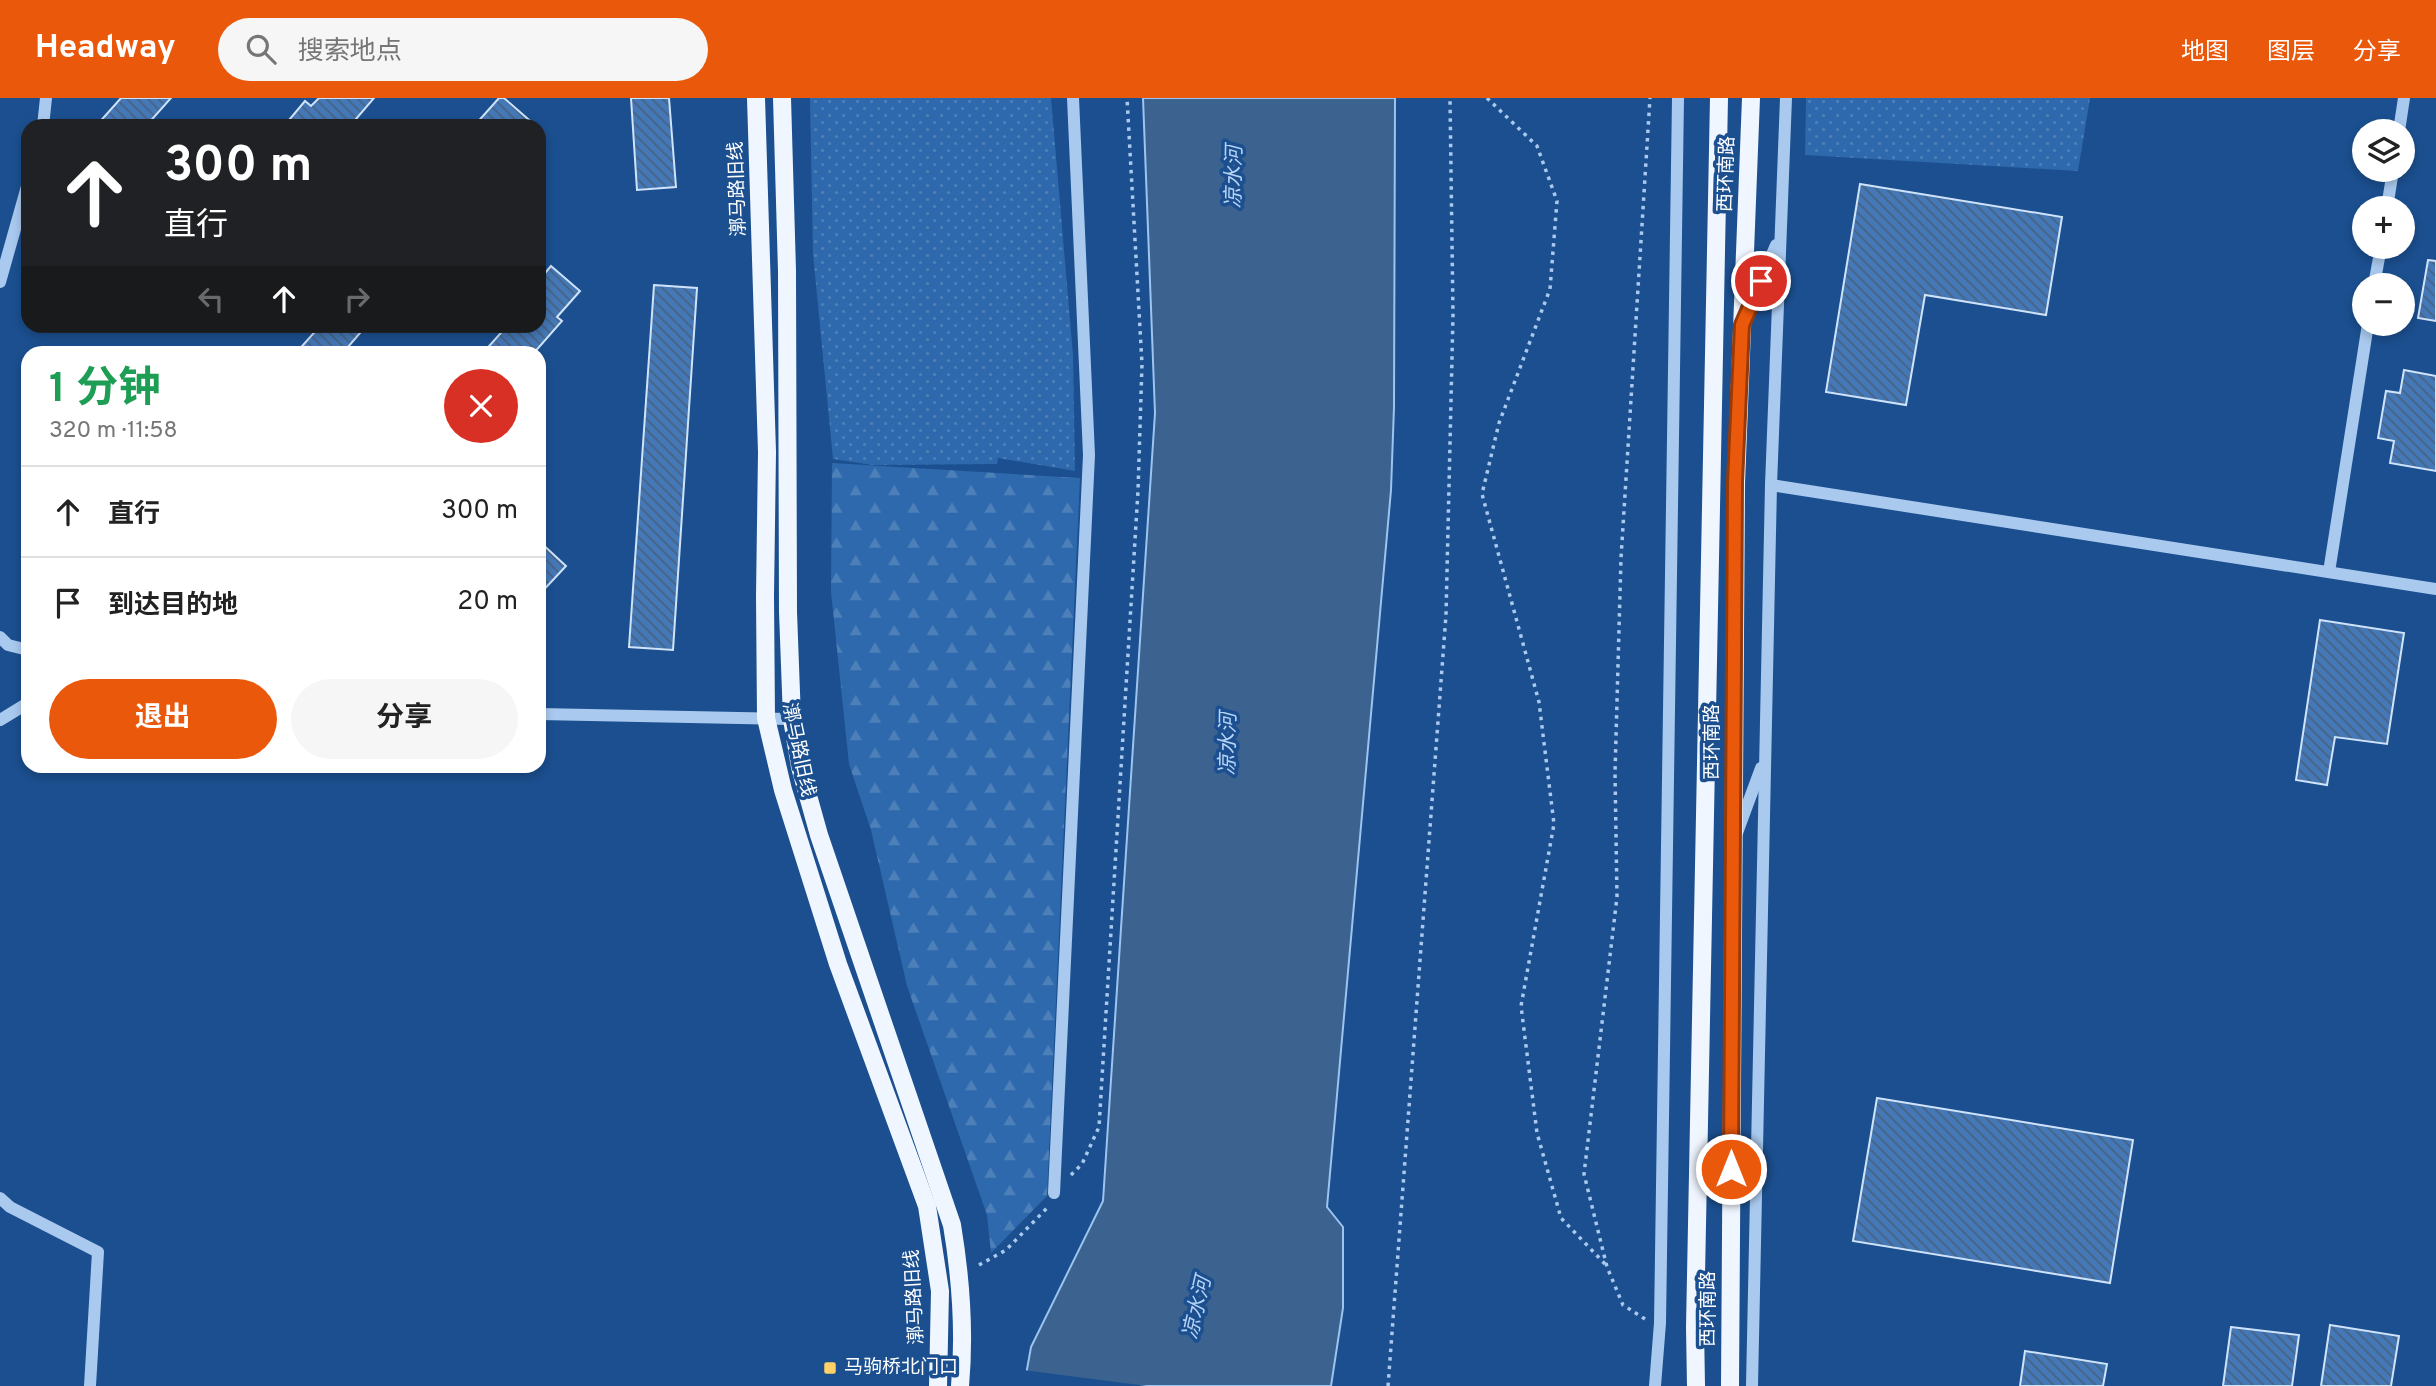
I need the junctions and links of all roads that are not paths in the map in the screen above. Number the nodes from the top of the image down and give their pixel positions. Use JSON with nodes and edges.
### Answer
{"nodes":[{"id":1,"x":46,"y":98,"type":"edge"},
{"id":2,"x":756,"y":98,"type":"edge"},
{"id":3,"x":782,"y":98,"type":"edge"},
{"id":4,"x":1073,"y":98,"type":"edge"},
{"id":5,"x":1678,"y":98,"type":"edge"},
{"id":6,"x":1719,"y":98,"type":"edge"},
{"id":7,"x":1751,"y":98,"type":"edge"},
{"id":8,"x":1786,"y":98,"type":"edge"},
{"id":9,"x":2404,"y":98,"type":"edge"},
{"id":10,"x":44,"y":119,"type":"edge"},
{"id":11,"x":2401,"y":119,"type":"edge"},
{"id":12,"x":21,"y":208,"type":"edge"},
{"id":13,"x":1780,"y":236,"type":"junction"},
{"id":14,"x":0,"y":282,"type":"edge"},
{"id":15,"x":1742,"y":325,"type":"junction"},
{"id":16,"x":2366,"y":336,"type":"edge"},
{"id":17,"x":1771,"y":485,"type":"junction"},
{"id":18,"x":2329,"y":572,"type":"junction"},
{"id":19,"x":2436,"y":589,"type":"edge"},
{"id":20,"x":0,"y":637,"type":"edge"},
{"id":21,"x":21,"y":648,"type":"edge"},
{"id":22,"x":21,"y":707,"type":"edge"},
{"id":23,"x":546,"y":714,"type":"edge"},
{"id":24,"x":766,"y":718,"type":"junction"},
{"id":25,"x":792,"y":719,"type":"junction"},
{"id":26,"x":0,"y":720,"type":"edge"},
{"id":27,"x":1765,"y":757,"type":"junction"},
{"id":28,"x":1733,"y":843,"type":"junction"},
{"id":29,"x":1054,"y":1193,"type":"road end"},
{"id":30,"x":0,"y":1198,"type":"edge"},
{"id":31,"x":90,"y":1386,"type":"edge"},
{"id":32,"x":938,"y":1386,"type":"edge"},
{"id":33,"x":960,"y":1386,"type":"edge"},
{"id":34,"x":1655,"y":1386,"type":"edge"},
{"id":35,"x":1696,"y":1386,"type":"edge"},
{"id":36,"x":1730,"y":1386,"type":"edge"},
{"id":37,"x":1752,"y":1386,"type":"edge"}],
"edges":[{"from":1,"to":10,"type":"street"},
{"from":2,"to":24,"type":"main road","name":"漷马路旧线"},
{"from":3,"to":25,"type":"main road","name":"漷马路旧线"},
{"from":4,"to":29,"type":"street"},
{"from":5,"to":34,"type":"street"},
{"from":6,"to":35,"type":"main road","name":"西环南路"},
{"from":7,"to":15,"type":"main road","name":"西环南路"},
{"from":8,"to":13,"type":"street"},
{"from":9,"to":11,"type":"street"},
{"from":12,"to":14,"type":"street"},
{"from":13,"to":15,"type":"street"},
{"from":13,"to":17,"type":"street"},
{"from":15,"to":28,"type":"main road","name":"西环南路"},
{"from":16,"to":18,"type":"street"},
{"from":17,"to":18,"type":"street"},
{"from":17,"to":27,"type":"street"},
{"from":18,"to":19,"type":"street"},
{"from":20,"to":21,"type":"street"},
{"from":22,"to":26,"type":"street"},
{"from":23,"to":24,"type":"street"},
{"from":24,"to":25,"type":"street"},
{"from":24,"to":32,"type":"main road","name":"漷马路旧线"},
{"from":25,"to":33,"type":"main road","name":"漷马路旧线"},
{"from":27,"to":28,"type":"street"},
{"from":27,"to":37,"type":"street"},
{"from":28,"to":36,"type":"main road","name":"西环南路"},
{"from":30,"to":31,"type":"street"}]}
